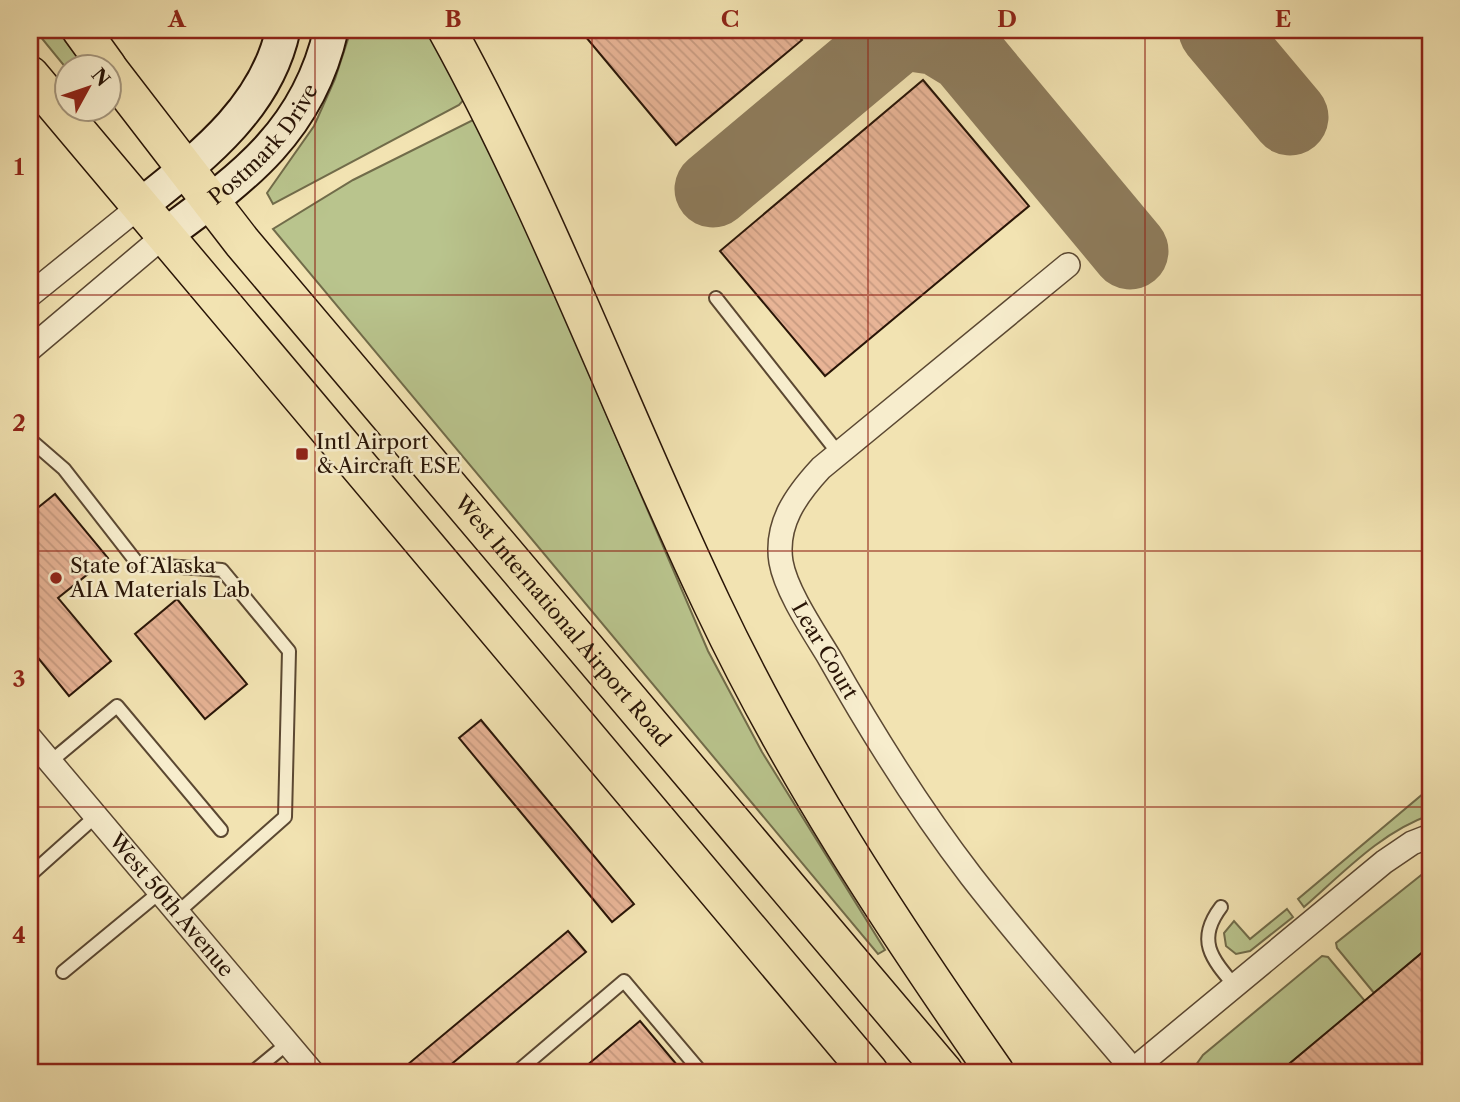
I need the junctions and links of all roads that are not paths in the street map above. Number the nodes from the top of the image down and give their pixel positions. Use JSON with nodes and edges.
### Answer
{"nodes":[{"id":1,"x":81,"y":30,"type":"edge"},
{"id":2,"x":283,"y":30,"type":"edge"},
{"id":3,"x":331,"y":30,"type":"edge"},
{"id":4,"x":447,"y":30,"type":"edge"},
{"id":5,"x":97,"y":52,"type":"edge"},
{"id":6,"x":30,"y":75,"type":"edge"},
{"id":7,"x":122,"y":86,"type":"edge"},
{"id":8,"x":185,"y":170,"type":"junction"},
{"id":9,"x":210,"y":202,"type":"junction"},
{"id":10,"x":140,"y":206,"type":"junction"},
{"id":11,"x":165,"y":235,"type":"junction"},
{"id":12,"x":1068,"y":265,"type":"dead end"},
{"id":13,"x":30,"y":295,"type":"edge"},
{"id":14,"x":716,"y":298,"type":"dead end"},
{"id":15,"x":30,"y":349,"type":"edge"},
{"id":16,"x":31,"y":443,"type":"edge"},
{"id":17,"x":839,"y":454,"type":"junction"},
{"id":18,"x":30,"y":738,"type":"edge"},
{"id":19,"x":51,"y":762,"type":"junction"},
{"id":20,"x":96,"y":816,"type":"junction"},
{"id":21,"x":221,"y":830,"type":"dead end"},
{"id":22,"x":1430,"y":836,"type":"edge"},
{"id":23,"x":30,"y":875,"type":"edge"},
{"id":24,"x":160,"y":892,"type":"junction"},
{"id":25,"x":1221,"y":907,"type":"dead end"},
{"id":26,"x":177,"y":913,"type":"junction"},
{"id":27,"x":63,"y":972,"type":"dead end"},
{"id":28,"x":1235,"y":986,"type":"junction"},
{"id":29,"x":288,"y":1043,"type":"junction"},
{"id":30,"x":1134,"y":1071,"type":"edge"},
{"id":31,"x":253,"y":1072,"type":"edge"},
{"id":32,"x":312,"y":1072,"type":"edge"},
{"id":33,"x":517,"y":1072,"type":"edge"},
{"id":34,"x":701,"y":1072,"type":"edge"},
{"id":35,"x":869,"y":1072,"type":"edge"},
{"id":36,"x":944,"y":1072,"type":"edge"},
{"id":37,"x":995,"y":1072,"type":"edge"}],
"edges":[{"from":1,"to":5,"type":"main road","name":"West International Airport Road"},
{"from":2,"to":8,"type":"street","name":"Postmark Drive"},
{"from":3,"to":9,"type":"street","name":"Postmark Drive"},
{"from":4,"to":37,"type":"main road"},
{"from":6,"to":10,"type":"main road"},
{"from":7,"to":8,"type":"main road","name":"West International Airport Road"},
{"from":8,"to":9,"type":"main road","name":"West International Airport Road"},
{"from":8,"to":10,"type":"street","name":"Postmark Drive"},
{"from":9,"to":11,"type":"street","name":"Postmark Drive"},
{"from":9,"to":36,"type":"main road","name":"West International Airport Road"},
{"from":10,"to":11,"type":"main road"},
{"from":10,"to":13,"type":"street"},
{"from":11,"to":15,"type":"street"},
{"from":11,"to":35,"type":"main road"},
{"from":12,"to":17,"type":"street","name":"Lear Court"},
{"from":14,"to":17,"type":"lane"},
{"from":16,"to":26,"type":"lane"},
{"from":17,"to":30,"type":"street","name":"Lear Court"},
{"from":18,"to":19,"type":"street","name":"West 50th Avenue"},
{"from":19,"to":20,"type":"street","name":"West 50th Avenue"},
{"from":19,"to":21,"type":"lane"},
{"from":20,"to":23,"type":"lane"},
{"from":20,"to":24,"type":"street","name":"West 50th Avenue"},
{"from":22,"to":28,"type":"street"},
{"from":24,"to":26,"type":"street","name":"West 50th Avenue"},
{"from":24,"to":27,"type":"lane"},
{"from":25,"to":28,"type":"lane"},
{"from":26,"to":29,"type":"street","name":"West 50th Avenue"},
{"from":28,"to":30,"type":"street"},
{"from":29,"to":31,"type":"lane"},
{"from":29,"to":32,"type":"street","name":"West 50th Avenue"},
{"from":33,"to":34,"type":"lane"}]}
